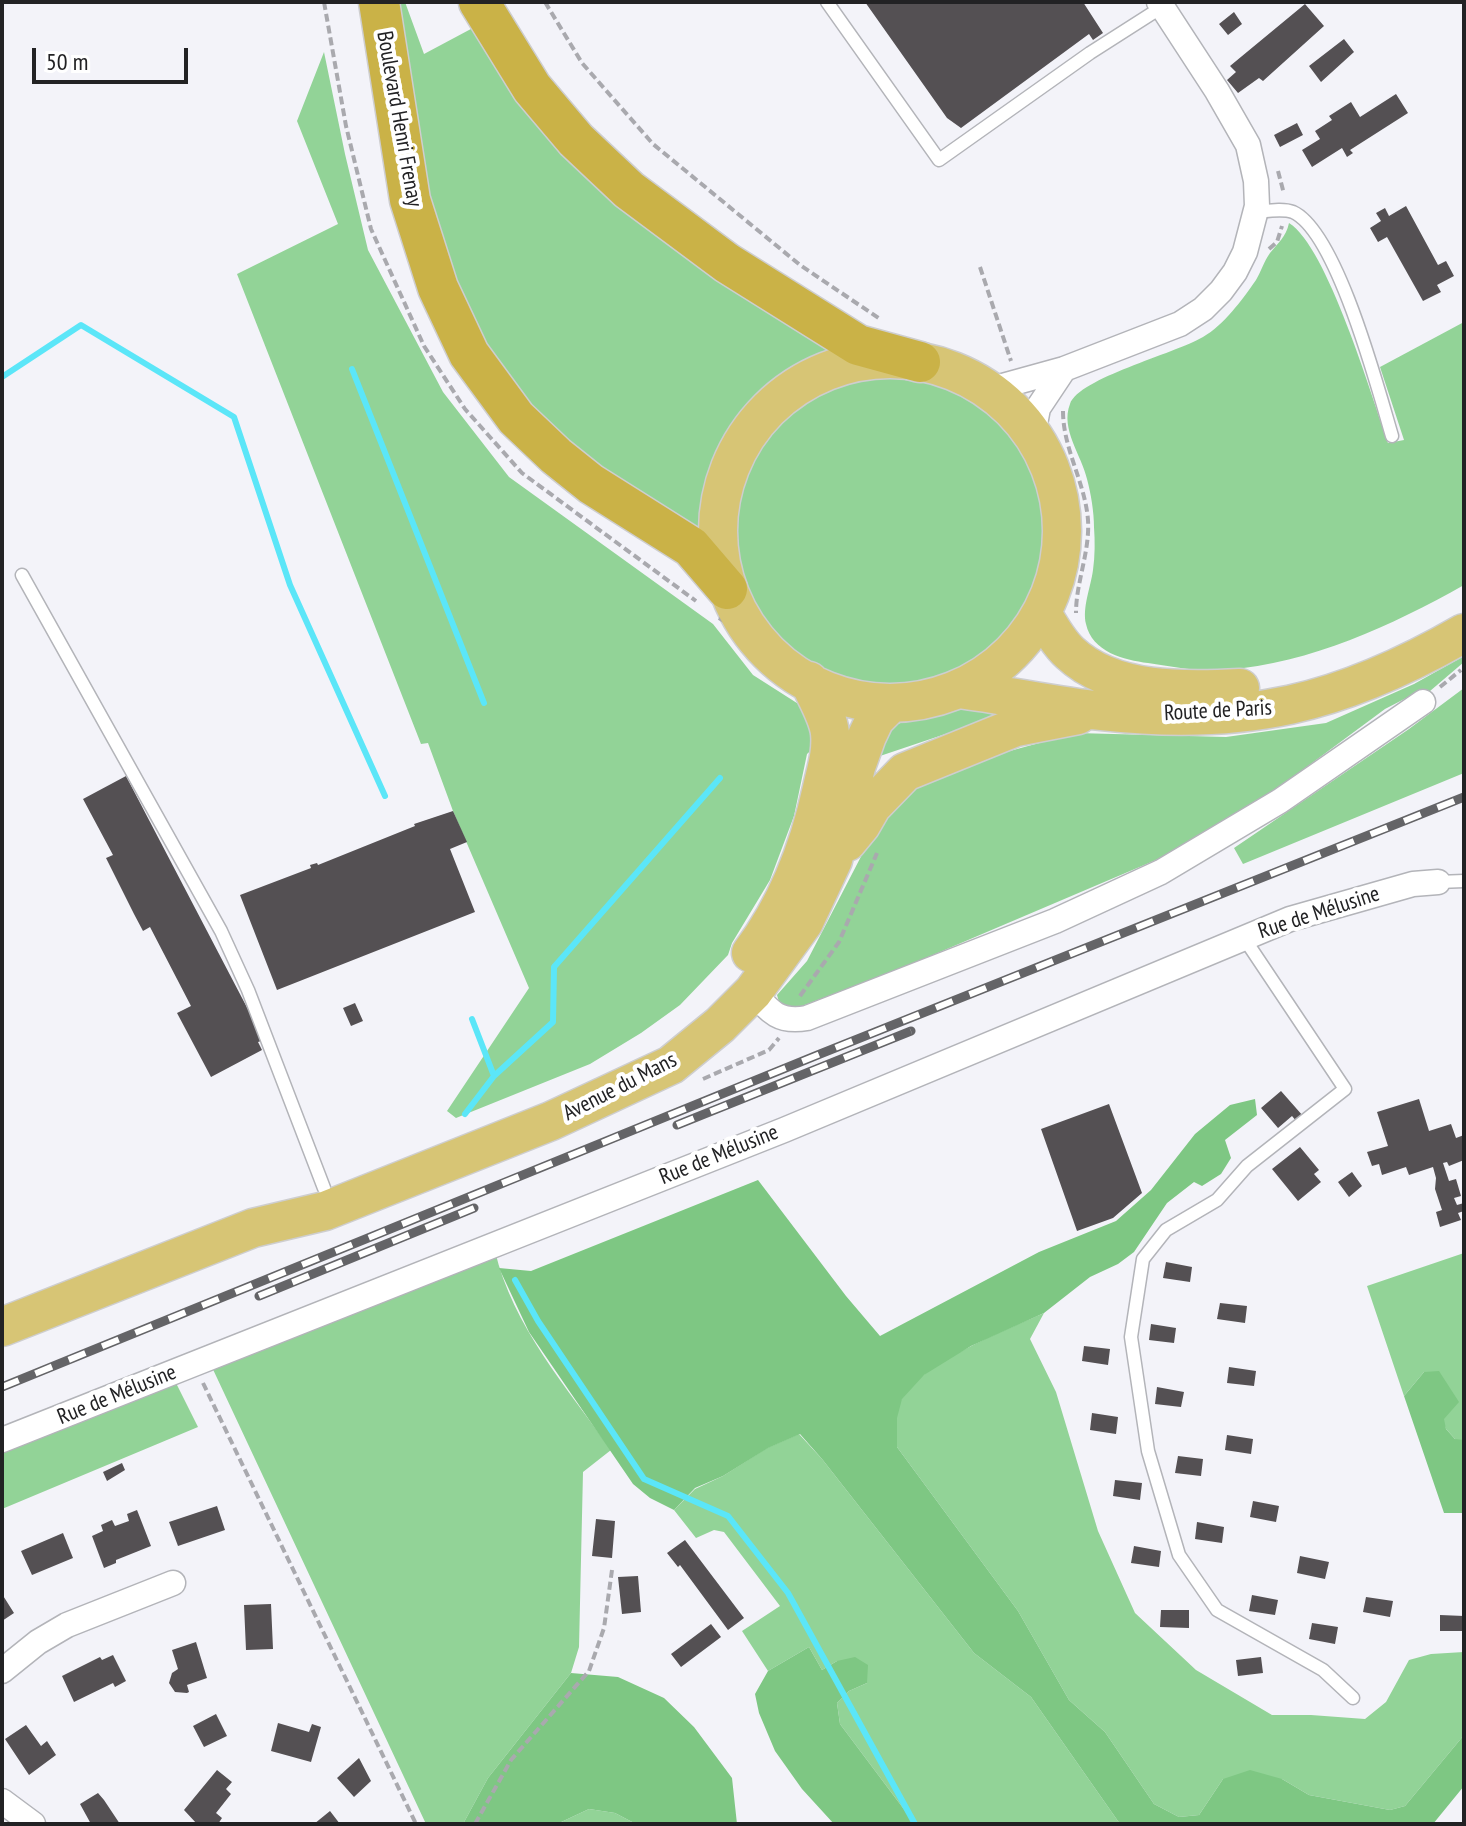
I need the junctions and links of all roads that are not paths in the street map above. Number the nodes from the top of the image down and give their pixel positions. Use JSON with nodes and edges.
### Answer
{"nodes":[{"id":1,"x":379,"y":2,"type":"edge"},
{"id":2,"x":479,"y":2,"type":"edge"},
{"id":3,"x":827,"y":2,"type":"edge"},
{"id":4,"x":1161,"y":5,"type":"edge"},
{"id":5,"x":1256,"y":212,"type":"junction"},
{"id":6,"x":920,"y":362,"type":"junction"},
{"id":7,"x":1064,"y":369,"type":"junction"},
{"id":8,"x":1005,"y":385,"type":"junction"},
{"id":9,"x":1033,"y":435,"type":"junction"},
{"id":10,"x":1392,"y":436,"type":"dead end"},
{"id":11,"x":22,"y":575,"type":"dead end"},
{"id":12,"x":727,"y":589,"type":"junction"},
{"id":13,"x":1464,"y":609,"type":"edge"},
{"id":14,"x":1059,"y":614,"type":"junction"},
{"id":15,"x":1464,"y":633,"type":"edge"},
{"id":16,"x":809,"y":681,"type":"junction"},
{"id":17,"x":958,"y":689,"type":"junction"},
{"id":18,"x":1423,"y":702,"type":"road end"},
{"id":19,"x":891,"y":703,"type":"junction"},
{"id":20,"x":1101,"y":711,"type":"junction"},
{"id":21,"x":833,"y":860,"type":"junction"},
{"id":22,"x":1464,"y":881,"type":"edge"},
{"id":23,"x":1438,"y":882,"type":"joint"},
{"id":24,"x":1244,"y":938,"type":"junction"},
{"id":25,"x":753,"y":992,"type":"junction"},
{"id":26,"x":324,"y":1188,"type":"junction"},
{"id":27,"x":253,"y":1228,"type":"junction"},
{"id":28,"x":2,"y":1327,"type":"edge"},
{"id":29,"x":2,"y":1440,"type":"edge"},
{"id":30,"x":173,"y":1583,"type":"dead end"},
{"id":31,"x":2,"y":1671,"type":"edge"},
{"id":32,"x":1353,"y":1698,"type":"dead end"},
{"id":33,"x":2,"y":1801,"type":"edge"},
{"id":34,"x":33,"y":1824,"type":"edge"}],
"edges":[{"from":1,"to":12,"type":"highway","name":"Boulevard Henri Frenay"},
{"from":2,"to":6,"type":"highway"},
{"from":3,"to":4,"type":"lane"},
{"from":4,"to":5,"type":"street"},
{"from":5,"to":7,"type":"street"},
{"from":5,"to":10,"type":"lane"},
{"from":6,"to":8,"type":"main road"},
{"from":6,"to":12,"type":"main road"},
{"from":7,"to":8,"type":"street"},
{"from":7,"to":9,"type":"street"},
{"from":8,"to":9,"type":"main road"},
{"from":9,"to":14,"type":"main road"},
{"from":11,"to":26,"type":"lane"},
{"from":12,"to":16,"type":"main road"},
{"from":13,"to":14,"type":"main road","name":"Route de Paris"},
{"from":14,"to":17,"type":"main road"},
{"from":15,"to":20,"type":"main road","name":"Route de Paris"},
{"from":16,"to":19,"type":"main road"},
{"from":16,"to":26,"type":"main road","name":"Avenue du Mans"},
{"from":17,"to":19,"type":"main road"},
{"from":17,"to":20,"type":"main road","name":"Route de Paris"},
{"from":18,"to":25,"type":"street"},
{"from":19,"to":21,"type":"main road","name":"Avenue du Mans"},
{"from":20,"to":21,"type":"main road"},
{"from":21,"to":25,"type":"main road","name":"Avenue du Mans"},
{"from":22,"to":23,"type":"lane"},
{"from":23,"to":24,"type":"street","name":"Rue de Mélusine"},
{"from":24,"to":29,"type":"street","name":"Rue de Mélusine"},
{"from":24,"to":32,"type":"lane"},
{"from":25,"to":27,"type":"main road","name":"Avenue du Mans"},
{"from":26,"to":27,"type":"main road","name":"Avenue du Mans"},
{"from":27,"to":28,"type":"main road","name":"Avenue du Mans"},
{"from":30,"to":31,"type":"street"},
{"from":33,"to":34,"type":"street"}]}
